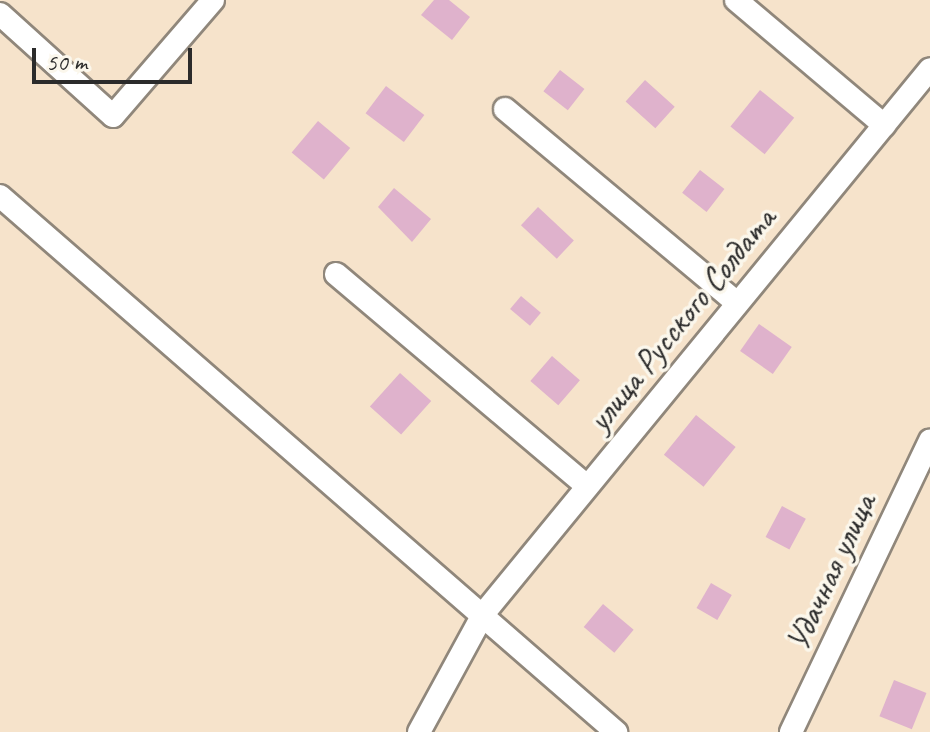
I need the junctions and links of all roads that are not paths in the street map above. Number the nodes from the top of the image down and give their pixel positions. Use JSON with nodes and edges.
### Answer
{"nodes":[{"id":1,"x":213,"y":0,"type":"edge"},
{"id":2,"x":736,"y":0,"type":"edge"},
{"id":3,"x":0,"y":14,"type":"edge"},
{"id":4,"x":930,"y":69,"type":"edge"},
{"id":5,"x":505,"y":109,"type":"dead end"},
{"id":6,"x":884,"y":125,"type":"junction"},
{"id":7,"x":0,"y":196,"type":"edge"},
{"id":8,"x":336,"y":274,"type":"dead end"},
{"id":9,"x":737,"y":303,"type":"junction"},
{"id":10,"x":930,"y":440,"type":"edge"},
{"id":11,"x":587,"y":486,"type":"junction"},
{"id":12,"x":484,"y":613,"type":"junction"},
{"id":13,"x":419,"y":732,"type":"edge"},
{"id":14,"x":616,"y":732,"type":"edge"},
{"id":15,"x":791,"y":732,"type":"edge"}],
"edges":[{"from":1,"to":3,"type":"street"},
{"from":2,"to":6,"type":"street"},
{"from":4,"to":6,"type":"street","name":"улица Русского Солдата"},
{"from":5,"to":9,"type":"street"},
{"from":6,"to":9,"type":"street","name":"улица Русского Солдата"},
{"from":7,"to":12,"type":"street"},
{"from":8,"to":11,"type":"street"},
{"from":9,"to":11,"type":"street","name":"улица Русского Солдата"},
{"from":10,"to":15,"type":"street","name":"Удачная улица"},
{"from":11,"to":12,"type":"street","name":"улица Русского Солдата"},
{"from":12,"to":13,"type":"street","name":"улица Русского Солдата"},
{"from":12,"to":14,"type":"street"}]}
